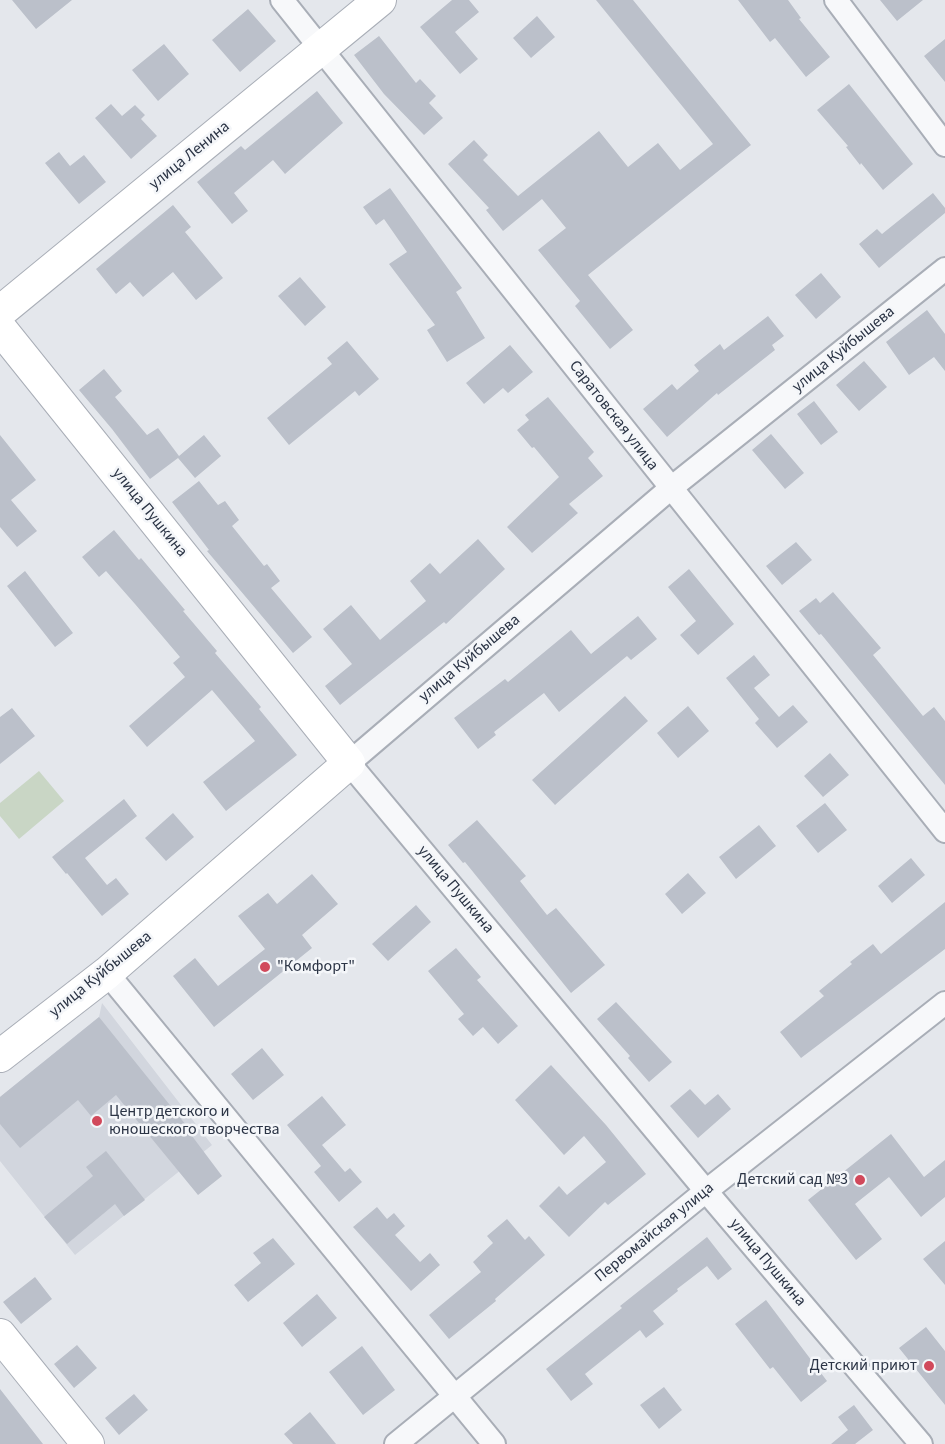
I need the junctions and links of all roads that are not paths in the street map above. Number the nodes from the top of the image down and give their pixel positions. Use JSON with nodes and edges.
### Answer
{"nodes":[{"id":1,"x":282,"y":0,"type":"edge"},
{"id":2,"x":380,"y":0,"type":"edge"},
{"id":3,"x":836,"y":0,"type":"edge"},
{"id":4,"x":320,"y":48,"type":"junction"},
{"id":5,"x":945,"y":146,"type":"edge"},
{"id":6,"x":945,"y":269,"type":"edge"},
{"id":7,"x":0,"y":312,"type":"edge"},
{"id":8,"x":0,"y":328,"type":"edge"},
{"id":9,"x":671,"y":489,"type":"junction"},
{"id":10,"x":349,"y":763,"type":"junction"},
{"id":11,"x":945,"y":831,"type":"edge"},
{"id":12,"x":107,"y":973,"type":"junction"},
{"id":13,"x":945,"y":1003,"type":"edge"},
{"id":14,"x":0,"y":1056,"type":"edge"},
{"id":15,"x":706,"y":1191,"type":"junction"},
{"id":16,"x":0,"y":1335,"type":"edge"},
{"id":17,"x":454,"y":1396,"type":"junction"},
{"id":18,"x":88,"y":1444,"type":"edge"},
{"id":19,"x":396,"y":1444,"type":"edge"},
{"id":20,"x":494,"y":1444,"type":"edge"},
{"id":21,"x":921,"y":1444,"type":"edge"}],
"edges":[{"from":1,"to":4,"type":"street","name":"Саратовская улица"},
{"from":2,"to":4,"type":"street","name":"улица Ленина"},
{"from":3,"to":5,"type":"street"},
{"from":4,"to":7,"type":"street","name":"улица Ленина"},
{"from":4,"to":9,"type":"street","name":"Саратовская улица"},
{"from":6,"to":9,"type":"street","name":"улица Куйбышева"},
{"from":8,"to":10,"type":"street","name":"улица Пушкина"},
{"from":9,"to":10,"type":"street","name":"улица Куйбышева"},
{"from":9,"to":11,"type":"street","name":"Саратовская улица"},
{"from":10,"to":12,"type":"street","name":"улица Куйбышева"},
{"from":10,"to":15,"type":"street","name":"улица Пушкина"},
{"from":12,"to":14,"type":"street","name":"улица Куйбышева"},
{"from":12,"to":17,"type":"street"},
{"from":13,"to":15,"type":"street","name":"Первомайская улица"},
{"from":15,"to":17,"type":"street","name":"Первомайская улица"},
{"from":15,"to":21,"type":"street","name":"улица Пушкина"},
{"from":16,"to":18,"type":"street"},
{"from":17,"to":19,"type":"street","name":"Первомайская улица"},
{"from":17,"to":20,"type":"street"}]}
